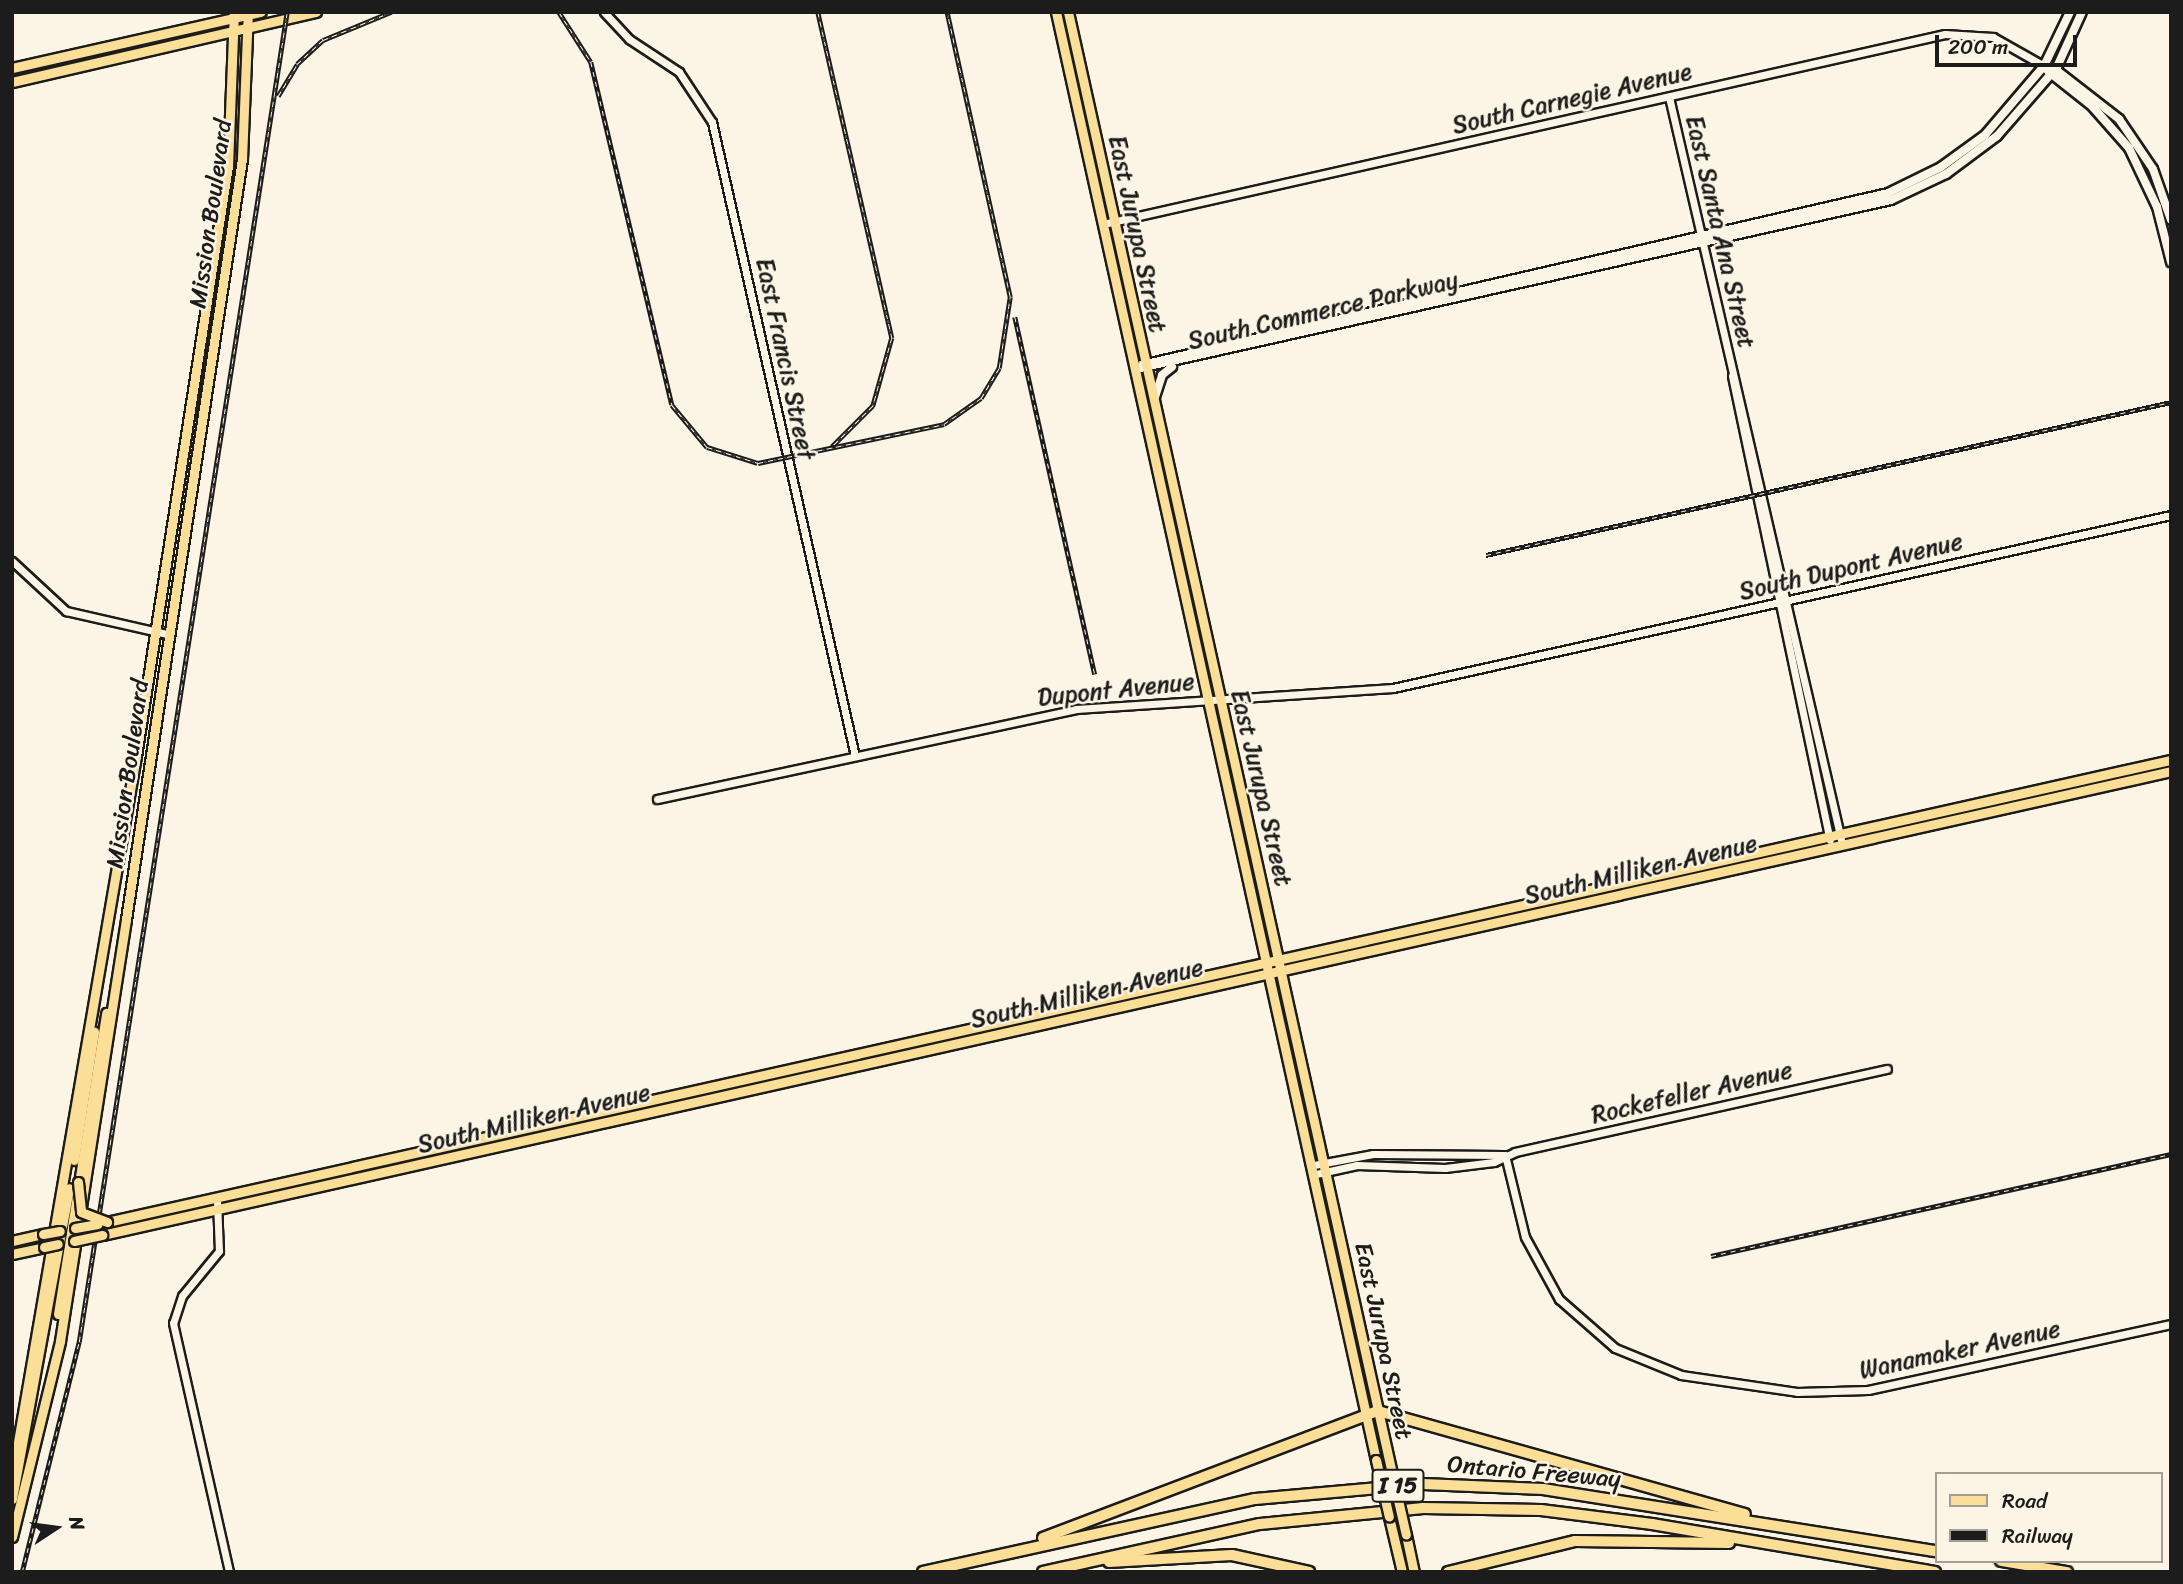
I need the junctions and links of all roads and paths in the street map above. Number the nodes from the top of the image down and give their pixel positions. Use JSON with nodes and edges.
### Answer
{"nodes":[{"id":1,"x":261,"y":12,"type":"edge"},
{"id":2,"x":316,"y":12,"type":"edge"},
{"id":3,"x":604,"y":12,"type":"edge"},
{"id":4,"x":1068,"y":12,"type":"edge"},
{"id":5,"x":2070,"y":12,"type":"edge"},
{"id":6,"x":2082,"y":12,"type":"edge"},
{"id":7,"x":248,"y":14,"type":"edge"},
{"id":8,"x":234,"y":15,"type":"edge"},
{"id":9,"x":1057,"y":15,"type":"edge"},
{"id":10,"x":248,"y":28,"type":"junction"},
{"id":11,"x":233,"y":32,"type":"junction"},
{"id":12,"x":2044,"y":66,"type":"junction"},
{"id":13,"x":2057,"y":67,"type":"junction"},
{"id":14,"x":12,"y":68,"type":"edge"},
{"id":15,"x":1082,"y":72,"type":"junction"},
{"id":16,"x":2050,"y":76,"type":"junction"},
{"id":17,"x":12,"y":82,"type":"edge"},
{"id":18,"x":1669,"y":97,"type":"junction"},
{"id":19,"x":1075,"y":99,"type":"junction"},
{"id":20,"x":1098,"y":148,"type":"junction"},
{"id":21,"x":2171,"y":220,"type":"edge"},
{"id":22,"x":1115,"y":221,"type":"junction"},
{"id":23,"x":1103,"y":224,"type":"junction"},
{"id":24,"x":1702,"y":242,"type":"junction"},
{"id":25,"x":2171,"y":262,"type":"edge"},
{"id":26,"x":1181,"y":363,"type":"junction"},
{"id":27,"x":1143,"y":367,"type":"junction"},
{"id":28,"x":1732,"y":376,"type":"junction"},
{"id":29,"x":1154,"y":404,"type":"junction"},
{"id":30,"x":2171,"y":515,"type":"edge"},
{"id":31,"x":12,"y":561,"type":"edge"},
{"id":32,"x":1787,"y":601,"type":"junction"},
{"id":33,"x":1778,"y":603,"type":"junction"},
{"id":34,"x":153,"y":633,"type":"junction"},
{"id":35,"x":167,"y":634,"type":"junction"},
{"id":36,"x":1540,"y":656,"type":"joint"},
{"id":37,"x":1211,"y":700,"type":"junction"},
{"id":38,"x":1221,"y":700,"type":"junction"},
{"id":39,"x":855,"y":756,"type":"junction"},
{"id":40,"x":2171,"y":760,"type":"edge"},
{"id":41,"x":2171,"y":771,"type":"edge"},
{"id":42,"x":144,"y":794,"type":"junction"},
{"id":43,"x":657,"y":799,"type":"dead end"},
{"id":44,"x":1836,"y":840,"type":"junction"},
{"id":45,"x":1279,"y":959,"type":"junction"},
{"id":46,"x":1266,"y":962,"type":"junction"},
{"id":47,"x":1282,"y":971,"type":"junction"},
{"id":48,"x":1269,"y":973,"type":"junction"},
{"id":49,"x":96,"y":992,"type":"junction"},
{"id":50,"x":1888,"y":1069,"type":"dead end"},
{"id":51,"x":462,"y":1150,"type":"junction"},
{"id":52,"x":1504,"y":1155,"type":"junction"},
{"id":53,"x":1326,"y":1167,"type":"junction"},
{"id":54,"x":1315,"y":1169,"type":"junction"},
{"id":55,"x":75,"y":1179,"type":"junction"},
{"id":56,"x":217,"y":1200,"type":"junction"},
{"id":57,"x":220,"y":1211,"type":"junction"},
{"id":58,"x":107,"y":1222,"type":"junction"},
{"id":59,"x":66,"y":1230,"type":"junction"},
{"id":60,"x":12,"y":1241,"type":"edge"},
{"id":61,"x":65,"y":1243,"type":"junction"},
{"id":62,"x":12,"y":1254,"type":"edge"},
{"id":63,"x":55,"y":1309,"type":"junction"},
{"id":64,"x":2171,"y":1324,"type":"edge"},
{"id":65,"x":1378,"y":1411,"type":"junction"},
{"id":66,"x":1365,"y":1412,"type":"junction"},
{"id":67,"x":12,"y":1477,"type":"edge"},
{"id":68,"x":12,"y":1499,"type":"edge"},
{"id":69,"x":19,"y":1518,"type":"junction"},
{"id":70,"x":1774,"y":1524,"type":"junction"},
{"id":71,"x":12,"y":1537,"type":"edge"},
{"id":72,"x":1770,"y":1544,"type":"junction"},
{"id":73,"x":1024,"y":1548,"type":"junction"},
{"id":74,"x":1934,"y":1550,"type":"edge"},
{"id":75,"x":1082,"y":1563,"type":"junction"},
{"id":76,"x":2013,"y":1563,"type":"edge"},
{"id":77,"x":229,"y":1572,"type":"edge"},
{"id":78,"x":923,"y":1572,"type":"edge"},
{"id":79,"x":1043,"y":1572,"type":"edge"},
{"id":80,"x":1309,"y":1572,"type":"edge"},
{"id":81,"x":1402,"y":1572,"type":"edge"},
{"id":82,"x":1414,"y":1572,"type":"edge"},
{"id":83,"x":1448,"y":1572,"type":"edge"},
{"id":84,"x":1935,"y":1572,"type":"edge"},
{"id":85,"x":2067,"y":1572,"type":"edge"}],
"edges":[{"from":1,"to":7,"type":"main road"},
{"from":2,"to":10,"type":"main road"},
{"from":3,"to":39,"type":"street","name":"East Francis Street"},
{"from":4,"to":15,"type":"main road","name":"East Jurupa Street"},
{"from":5,"to":12,"type":"main road","name":"South Commerce Parkway"},
{"from":6,"to":13,"type":"main road","name":"South Commerce Parkway"},
{"from":7,"to":8,"type":"main road"},
{"from":7,"to":10,"type":"main road","name":"Mission Boulevard"},
{"from":8,"to":11,"type":"main road","name":"Mission Boulevard"},
{"from":8,"to":14,"type":"main road"},
{"from":9,"to":15,"type":"main road"},
{"from":9,"to":19,"type":"main road","name":"East Jurupa Street"},
{"from":10,"to":11,"type":"main road"},
{"from":10,"to":35,"type":"main road","name":"Mission Boulevard"},
{"from":11,"to":17,"type":"main road"},
{"from":11,"to":34,"type":"main road","name":"Mission Boulevard"},
{"from":12,"to":13,"type":"main road"},
{"from":12,"to":16,"type":"main road"},
{"from":12,"to":18,"type":"street","name":"South Carnegie Avenue"},
{"from":12,"to":24,"type":"main road","name":"South Commerce Parkway"},
{"from":13,"to":16,"type":"main road","name":"South Commerce Parkway"},
{"from":13,"to":21,"type":"main road"},
{"from":15,"to":20,"type":"main road","name":"East Jurupa Street"},
{"from":16,"to":24,"type":"main road","name":"South Commerce Parkway"},
{"from":16,"to":25,"type":"main road"},
{"from":18,"to":22,"type":"street","name":"South Carnegie Avenue"},
{"from":18,"to":24,"type":"street","name":"East Santa Ana Street"},
{"from":19,"to":20,"type":"main road"},
{"from":19,"to":23,"type":"main road","name":"East Jurupa Street"},
{"from":20,"to":22,"type":"main road","name":"East Jurupa Street"},
{"from":22,"to":23,"type":"street","name":"South Carnegie Avenue"},
{"from":22,"to":27,"type":"main road","name":"East Jurupa Street"},
{"from":23,"to":27,"type":"main road","name":"East Jurupa Street"},
{"from":24,"to":26,"type":"main road","name":"South Commerce Parkway"},
{"from":24,"to":27,"type":"main road","name":"South Commerce Parkway"},
{"from":24,"to":28,"type":"street","name":"East Santa Ana Street"},
{"from":26,"to":27,"type":"main road","name":"South Commerce Parkway"},
{"from":26,"to":29,"type":"main road"},
{"from":27,"to":29,"type":"main road","name":"East Jurupa Street"},
{"from":27,"to":37,"type":"main road","name":"East Jurupa Street"},
{"from":28,"to":32,"type":"street","name":"East Santa Ana Street"},
{"from":28,"to":33,"type":"street","name":"East Santa Ana Street"},
{"from":29,"to":38,"type":"main road","name":"East Jurupa Street"},
{"from":30,"to":32,"type":"street","name":"South Dupont Avenue"},
{"from":31,"to":34,"type":"street"},
{"from":32,"to":33,"type":"street","name":"South Dupont Avenue"},
{"from":32,"to":44,"type":"street","name":"East Santa Ana Street"},
{"from":33,"to":36,"type":"street","name":"South Dupont Avenue"},
{"from":33,"to":44,"type":"street","name":"East Santa Ana Street"},
{"from":34,"to":35,"type":"street"},
{"from":34,"to":49,"type":"main road","name":"Mission Boulevard"},
{"from":35,"to":42,"type":"main road","name":"Mission Boulevard"},
{"from":36,"to":38,"type":"street","name":"Dupont Avenue"},
{"from":37,"to":38,"type":"street","name":"Dupont Avenue"},
{"from":37,"to":39,"type":"street","name":"Dupont Avenue"},
{"from":37,"to":46,"type":"main road","name":"East Jurupa Street"},
{"from":38,"to":45,"type":"main road","name":"East Jurupa Street"},
{"from":39,"to":43,"type":"street","name":"Dupont Avenue"},
{"from":40,"to":44,"type":"main road","name":"South Milliken Avenue"},
{"from":41,"to":44,"type":"main road","name":"South Milliken Avenue"},
{"from":42,"to":55,"type":"main road"},
{"from":42,"to":69,"type":"main road","name":"Mission Boulevard"},
{"from":44,"to":45,"type":"main road","name":"South Milliken Avenue"},
{"from":44,"to":47,"type":"main road","name":"South Milliken Avenue"},
{"from":45,"to":46,"type":"main road","name":"South Milliken Avenue"},
{"from":45,"to":47,"type":"main road","name":"East Jurupa Street"},
{"from":46,"to":48,"type":"main road","name":"East Jurupa Street"},
{"from":46,"to":51,"type":"main road","name":"South Milliken Avenue"},
{"from":47,"to":48,"type":"main road","name":"South Milliken Avenue"},
{"from":47,"to":53,"type":"main road","name":"East Jurupa Street"},
{"from":48,"to":51,"type":"main road","name":"South Milliken Avenue"},
{"from":48,"to":54,"type":"main road","name":"East Jurupa Street"},
{"from":49,"to":55,"type":"main road"},
{"from":49,"to":67,"type":"main road","name":"Mission Boulevard"},
{"from":50,"to":52,"type":"street","name":"Rockefeller Avenue"},
{"from":51,"to":56,"type":"main road","name":"South Milliken Avenue"},
{"from":51,"to":57,"type":"main road","name":"South Milliken Avenue"},
{"from":52,"to":53,"type":"street","name":"Rockefeller Avenue"},
{"from":52,"to":64,"type":"street","name":"Wanamaker Avenue"},
{"from":53,"to":54,"type":"street","name":"Rockefeller Avenue"},
{"from":53,"to":65,"type":"main road","name":"East Jurupa Street"},
{"from":54,"to":66,"type":"main road","name":"East Jurupa Street"},
{"from":55,"to":58,"type":"main road","bridge":true},
{"from":55,"to":59,"type":"main road","bridge":true},
{"from":56,"to":57,"type":"street"},
{"from":56,"to":58,"type":"main road","name":"South Milliken Avenue"},
{"from":57,"to":61,"type":"main road","name":"South Milliken Avenue","bridge":true},
{"from":57,"to":77,"type":"street"},
{"from":58,"to":59,"type":"main road","name":"South Milliken Avenue","bridge":true},
{"from":59,"to":60,"type":"main road","name":"South Milliken Avenue","bridge":true},
{"from":59,"to":61,"type":"main road"},
{"from":61,"to":62,"type":"main road","name":"South Milliken Avenue","bridge":true},
{"from":61,"to":63,"type":"main road"},
{"from":63,"to":68,"type":"main road"},
{"from":63,"to":69,"type":"main road"},
{"from":65,"to":66,"type":"highway"},
{"from":65,"to":70,"type":"highway"},
{"from":65,"to":82,"type":"main road","name":"East Jurupa Street","bridge":true},
{"from":66,"to":73,"type":"highway"},
{"from":66,"to":81,"type":"main road","name":"East Jurupa Street","bridge":true},
{"from":69,"to":71,"type":"main road","name":"Mission Boulevard"},
{"from":70,"to":73,"type":"highway","name":"Ontario Freeway","number":"I 15"},
{"from":70,"to":74,"type":"highway","name":"Ontario Freeway","number":"I 15"},
{"from":72,"to":75,"type":"highway","name":"Ontario Freeway","number":"I 15"},
{"from":72,"to":83,"type":"highway"},
{"from":72,"to":84,"type":"highway","name":"Ontario Freeway","number":"I 15"},
{"from":73,"to":78,"type":"highway","name":"Ontario Freeway","number":"I 15"},
{"from":75,"to":79,"type":"highway","name":"Ontario Freeway","number":"I 15"},
{"from":75,"to":80,"type":"highway"},
{"from":76,"to":85,"type":"highway"}]}
